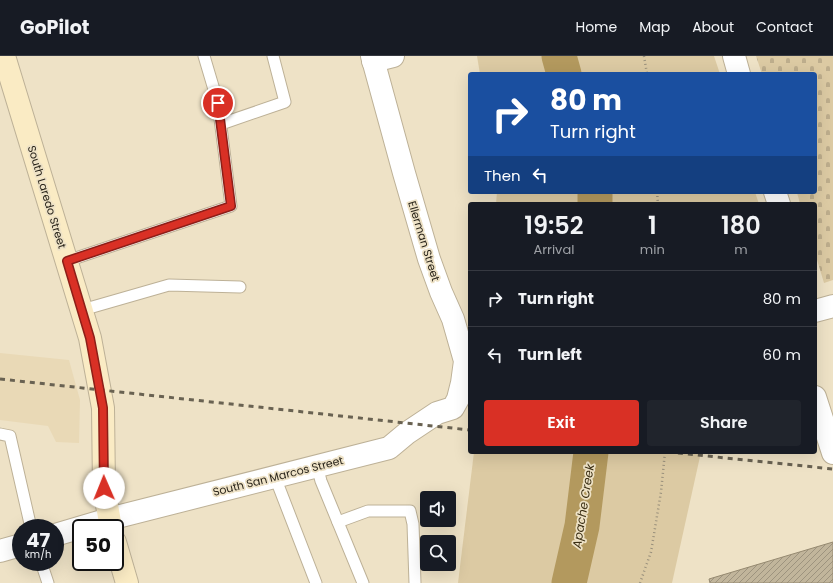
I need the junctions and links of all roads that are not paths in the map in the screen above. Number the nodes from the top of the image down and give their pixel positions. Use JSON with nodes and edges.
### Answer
{"nodes":[{"id":1,"x":4,"y":56,"type":"edge"},
{"id":2,"x":204,"y":56,"type":"edge"},
{"id":3,"x":273,"y":56,"type":"edge"},
{"id":4,"x":734,"y":56,"type":"edge"},
{"id":5,"x":380,"y":58,"type":"edge"},
{"id":6,"x":738,"y":72,"type":"edge"},
{"id":7,"x":221,"y":124,"type":"junction"},
{"id":8,"x":67,"y":261,"type":"junction"},
{"id":9,"x":240,"y":287,"type":"dead end"},
{"id":10,"x":833,"y":306,"type":"edge"},
{"id":11,"x":82,"y":310,"type":"junction"},
{"id":12,"x":817,"y":310,"type":"edge"},
{"id":13,"x":817,"y":403,"type":"edge"},
{"id":14,"x":437,"y":413,"type":"joint"},
{"id":15,"x":0,"y":434,"type":"edge"},
{"id":16,"x":833,"y":453,"type":"edge"},
{"id":17,"x":317,"y":466,"type":"junction"},
{"id":18,"x":275,"y":477,"type":"junction"},
{"id":19,"x":29,"y":519,"type":"edge"},
{"id":20,"x":109,"y":519,"type":"edge"},
{"id":21,"x":124,"y":519,"type":"edge"},
{"id":22,"x":338,"y":522,"type":"junction"},
{"id":23,"x":12,"y":548,"type":"edge"},
{"id":24,"x":0,"y":551,"type":"edge"},
{"id":25,"x":44,"y":571,"type":"edge"},
{"id":26,"x":123,"y":571,"type":"edge"},
{"id":27,"x":48,"y":583,"type":"edge"},
{"id":28,"x":127,"y":583,"type":"edge"},
{"id":29,"x":316,"y":583,"type":"edge"},
{"id":30,"x":363,"y":583,"type":"edge"},
{"id":31,"x":415,"y":583,"type":"edge"}],
"edges":[{"from":1,"to":8,"type":"main road","name":"South Laredo Street"},
{"from":2,"to":7,"type":"lane"},
{"from":3,"to":7,"type":"lane"},
{"from":4,"to":6,"type":"street"},
{"from":5,"to":14,"type":"street","name":"Ellerman Street"},
{"from":7,"to":8,"type":"lane"},
{"from":8,"to":11,"type":"main road","name":"South Laredo Street"},
{"from":9,"to":11,"type":"lane"},
{"from":10,"to":12,"type":"street"},
{"from":11,"to":20,"type":"main road","name":"South Laredo Street"},
{"from":13,"to":16,"type":"street"},
{"from":14,"to":17,"type":"street","name":"South San Marcos Street"},
{"from":15,"to":19,"type":"lane"},
{"from":17,"to":18,"type":"street","name":"South San Marcos Street"},
{"from":17,"to":22,"type":"lane"},
{"from":18,"to":21,"type":"street","name":"South San Marcos Street"},
{"from":18,"to":29,"type":"lane"},
{"from":22,"to":30,"type":"lane"},
{"from":22,"to":31,"type":"lane"},
{"from":23,"to":24,"type":"street"},
{"from":25,"to":27,"type":"lane"},
{"from":26,"to":28,"type":"main road"}]}
